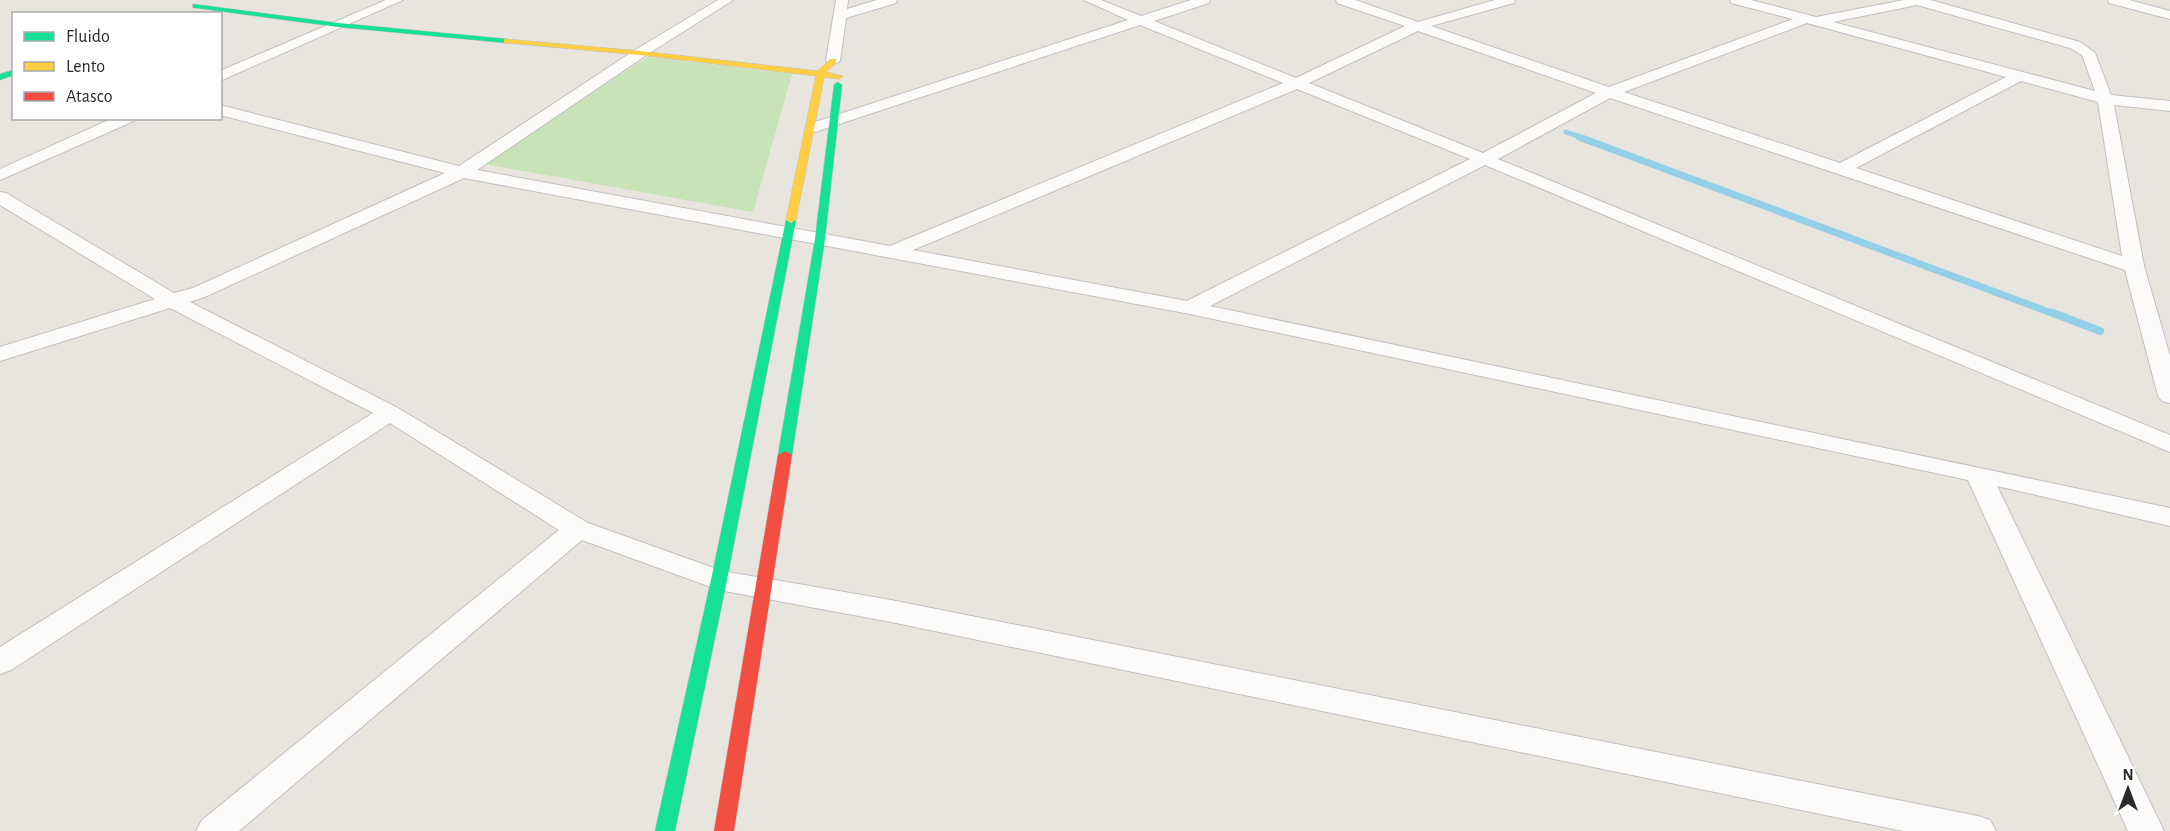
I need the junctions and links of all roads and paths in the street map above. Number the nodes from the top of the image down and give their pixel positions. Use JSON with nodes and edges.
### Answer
{"nodes":[{"id":1,"x":213,"y":0,"type":"edge"},
{"id":2,"x":232,"y":0,"type":"edge"},
{"id":3,"x":397,"y":0,"type":"edge"},
{"id":4,"x":727,"y":0,"type":"edge"},
{"id":5,"x":891,"y":0,"type":"edge"},
{"id":6,"x":1090,"y":0,"type":"edge"},
{"id":7,"x":1204,"y":0,"type":"edge"},
{"id":8,"x":1342,"y":0,"type":"edge"},
{"id":9,"x":1509,"y":0,"type":"edge"},
{"id":10,"x":1737,"y":0,"type":"edge"},
{"id":11,"x":1918,"y":0,"type":"edge"},
{"id":12,"x":2114,"y":0,"type":"edge"},
{"id":13,"x":841,"y":7,"type":"edge"},
{"id":14,"x":2170,"y":15,"type":"edge"},
{"id":15,"x":358,"y":16,"type":"junction"},
{"id":16,"x":1810,"y":20,"type":"junction"},
{"id":17,"x":1141,"y":21,"type":"junction"},
{"id":18,"x":338,"y":25,"type":"junction"},
{"id":19,"x":1417,"y":26,"type":"junction"},
{"id":20,"x":648,"y":48,"type":"junction"},
{"id":21,"x":833,"y":61,"type":"junction"},
{"id":22,"x":820,"y":72,"type":"junction"},
{"id":23,"x":222,"y":76,"type":"edge"},
{"id":24,"x":839,"y":76,"type":"junction"},
{"id":25,"x":2020,"y":76,"type":"junction"},
{"id":26,"x":1296,"y":84,"type":"junction"},
{"id":27,"x":1609,"y":92,"type":"junction"},
{"id":28,"x":2105,"y":99,"type":"junction"},
{"id":29,"x":2170,"y":106,"type":"edge"},
{"id":30,"x":222,"y":111,"type":"edge"},
{"id":31,"x":124,"y":120,"type":"edge"},
{"id":32,"x":834,"y":122,"type":"junction"},
{"id":33,"x":810,"y":129,"type":"junction"},
{"id":34,"x":1484,"y":159,"type":"junction"},
{"id":35,"x":1841,"y":169,"type":"junction"},
{"id":36,"x":462,"y":172,"type":"junction"},
{"id":37,"x":0,"y":175,"type":"edge"},
{"id":38,"x":0,"y":197,"type":"edge"},
{"id":39,"x":789,"y":234,"type":"junction"},
{"id":40,"x":820,"y":239,"type":"junction"},
{"id":41,"x":892,"y":252,"type":"junction"},
{"id":42,"x":2134,"y":266,"type":"junction"},
{"id":43,"x":171,"y":300,"type":"junction"},
{"id":44,"x":1190,"y":308,"type":"junction"},
{"id":45,"x":0,"y":354,"type":"edge"},
{"id":46,"x":2170,"y":396,"type":"edge"},
{"id":47,"x":390,"y":414,"type":"junction"},
{"id":48,"x":2170,"y":444,"type":"edge"},
{"id":49,"x":1978,"y":474,"type":"junction"},
{"id":50,"x":2170,"y":517,"type":"edge"},
{"id":51,"x":578,"y":529,"type":"junction"},
{"id":52,"x":719,"y":580,"type":"junction"},
{"id":53,"x":764,"y":588,"type":"junction"},
{"id":54,"x":0,"y":662,"type":"edge"},
{"id":55,"x":214,"y":831,"type":"edge"},
{"id":56,"x":664,"y":831,"type":"edge"},
{"id":57,"x":724,"y":831,"type":"edge"},
{"id":58,"x":1978,"y":831,"type":"edge"},
{"id":59,"x":2146,"y":831,"type":"edge"}],
"edges":[{"from":1,"to":18,"type":"street"},
{"from":2,"to":15,"type":"street"},
{"from":3,"to":15,"type":"street"},
{"from":4,"to":20,"type":"street"},
{"from":5,"to":13,"type":"street"},
{"from":6,"to":17,"type":"street"},
{"from":7,"to":17,"type":"street"},
{"from":8,"to":19,"type":"street"},
{"from":9,"to":19,"type":"street"},
{"from":10,"to":16,"type":"street"},
{"from":11,"to":16,"type":"street"},
{"from":11,"to":28,"type":"street"},
{"from":12,"to":14,"type":"street"},
{"from":13,"to":21,"type":"street"},
{"from":15,"to":18,"type":"street"},
{"from":15,"to":20,"type":"street"},
{"from":16,"to":25,"type":"street"},
{"from":16,"to":27,"type":"street"},
{"from":17,"to":26,"type":"street"},
{"from":17,"to":32,"type":"street"},
{"from":18,"to":20,"type":"street"},
{"from":18,"to":23,"type":"street"},
{"from":19,"to":26,"type":"street"},
{"from":19,"to":27,"type":"street"},
{"from":20,"to":21,"type":"street"},
{"from":20,"to":22,"type":"street"},
{"from":20,"to":36,"type":"street"},
{"from":21,"to":22,"type":"street"},
{"from":21,"to":24,"type":"street"},
{"from":22,"to":24,"type":"street"},
{"from":22,"to":33,"type":"street"},
{"from":24,"to":32,"type":"street"},
{"from":25,"to":28,"type":"street"},
{"from":25,"to":35,"type":"street"},
{"from":26,"to":34,"type":"street"},
{"from":26,"to":41,"type":"street"},
{"from":27,"to":34,"type":"street"},
{"from":27,"to":35,"type":"street"},
{"from":28,"to":29,"type":"street"},
{"from":28,"to":42,"type":"street"},
{"from":30,"to":36,"type":"street"},
{"from":31,"to":37,"type":"street"},
{"from":32,"to":33,"type":"street"},
{"from":32,"to":40,"type":"street"},
{"from":33,"to":39,"type":"street"},
{"from":34,"to":44,"type":"street"},
{"from":34,"to":48,"type":"street"},
{"from":35,"to":42,"type":"street"},
{"from":36,"to":39,"type":"street"},
{"from":36,"to":43,"type":"street"},
{"from":38,"to":43,"type":"street"},
{"from":39,"to":40,"type":"street"},
{"from":39,"to":52,"type":"street"},
{"from":40,"to":41,"type":"street"},
{"from":40,"to":53,"type":"street"},
{"from":41,"to":44,"type":"street"},
{"from":42,"to":46,"type":"street"},
{"from":43,"to":45,"type":"street"},
{"from":43,"to":47,"type":"street"},
{"from":44,"to":49,"type":"street"},
{"from":47,"to":51,"type":"street"},
{"from":47,"to":54,"type":"street"},
{"from":49,"to":50,"type":"street"},
{"from":49,"to":59,"type":"street"},
{"from":51,"to":52,"type":"street"},
{"from":51,"to":55,"type":"street"},
{"from":52,"to":53,"type":"street"},
{"from":52,"to":56,"type":"street"},
{"from":53,"to":57,"type":"street"},
{"from":53,"to":58,"type":"street"}]}
